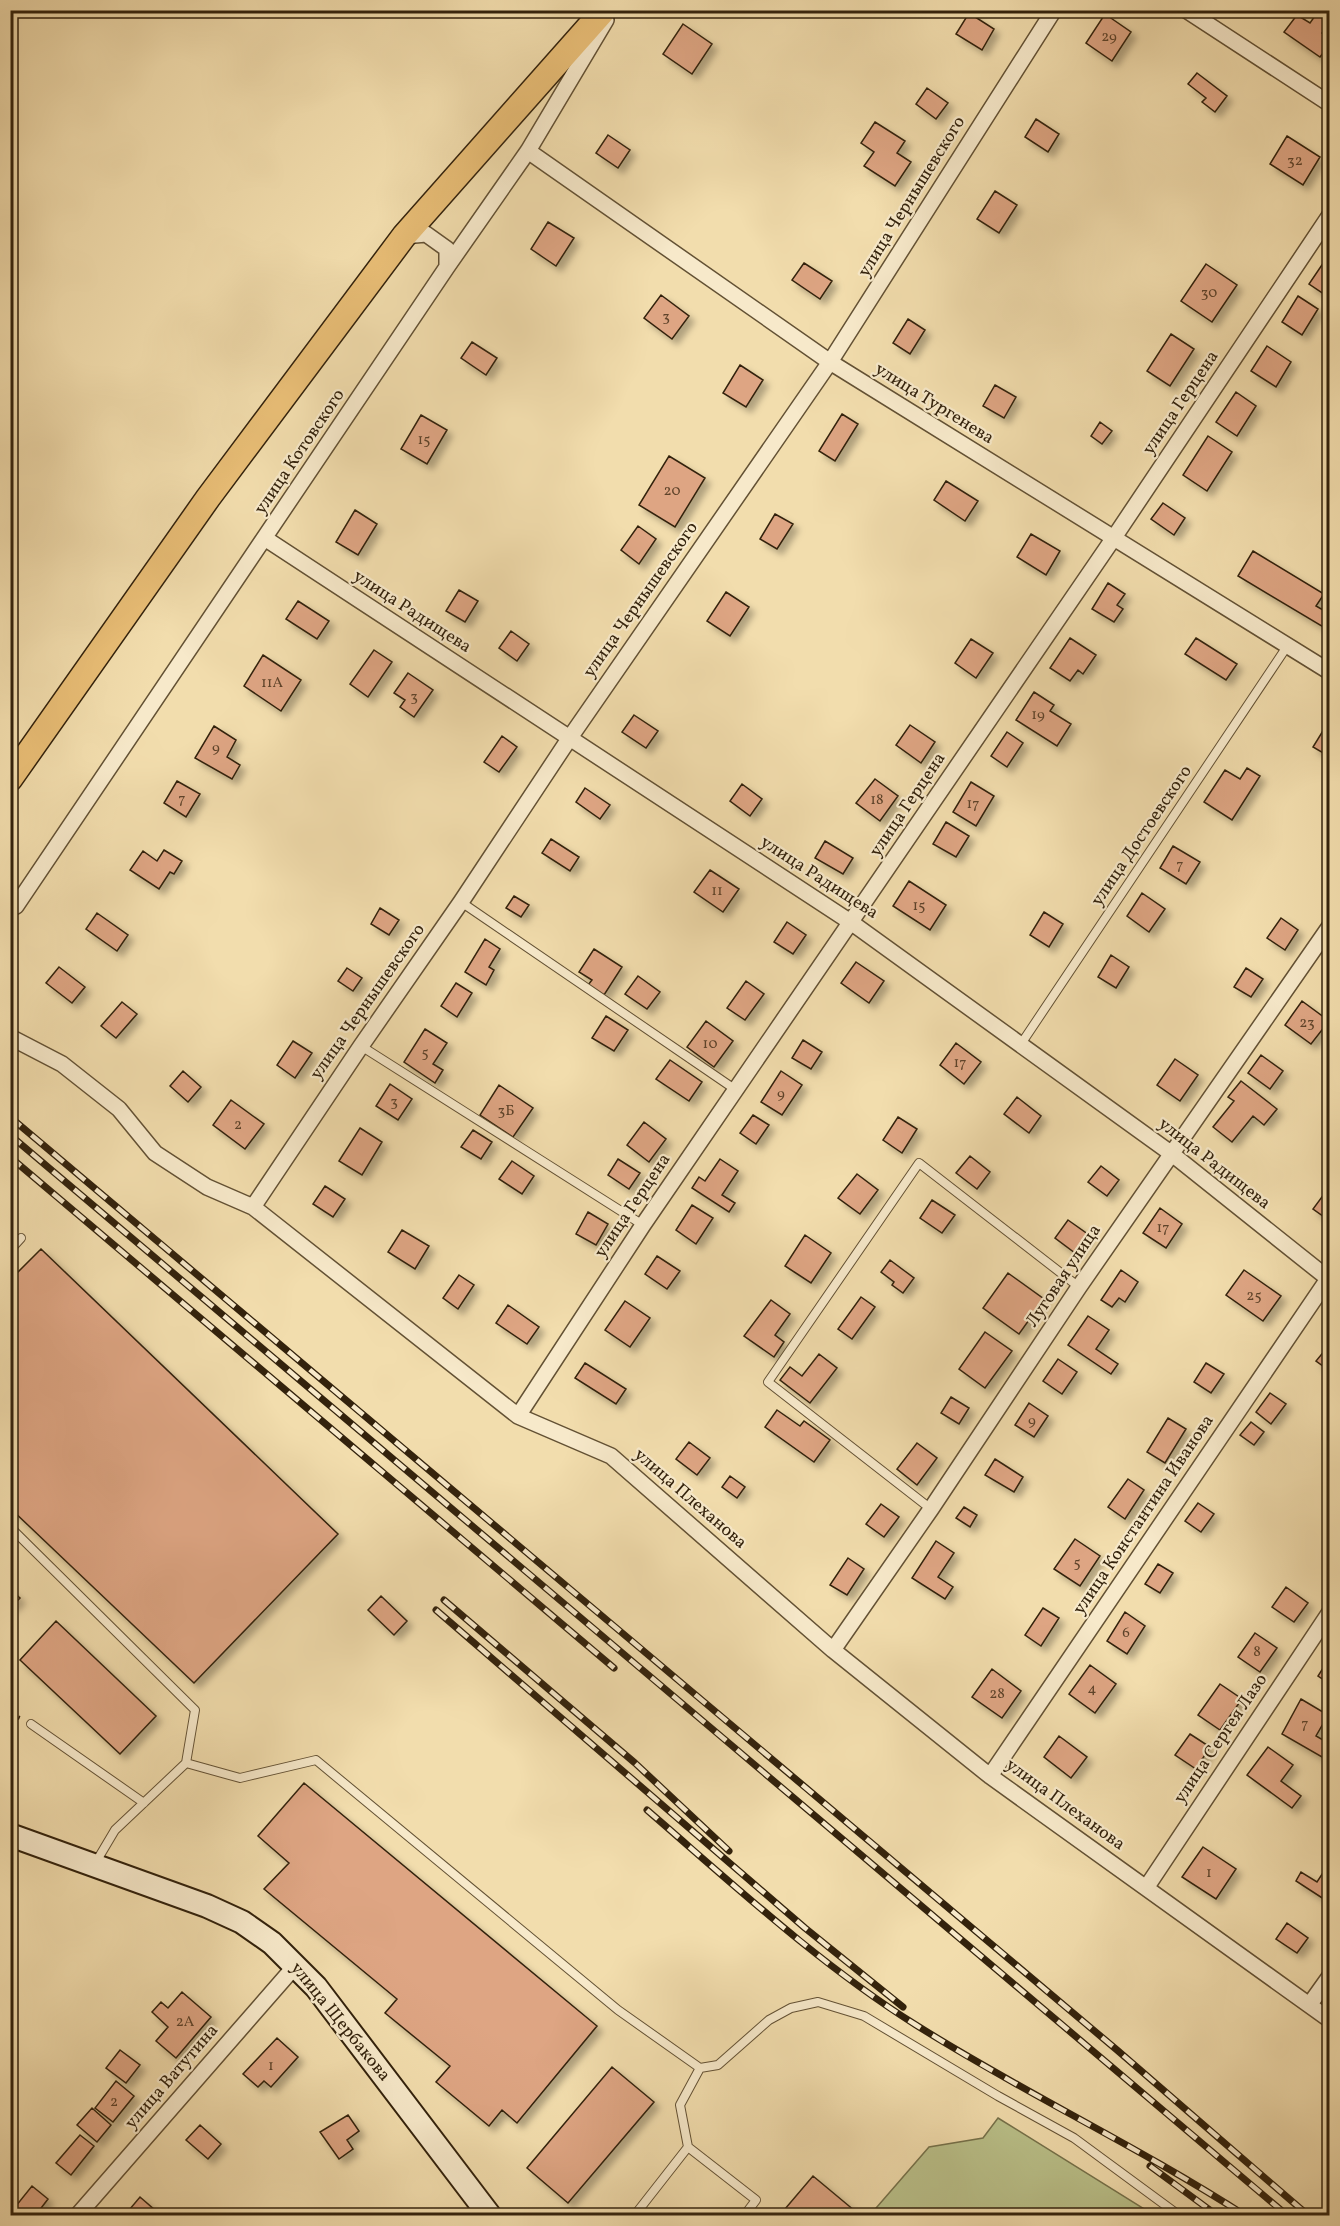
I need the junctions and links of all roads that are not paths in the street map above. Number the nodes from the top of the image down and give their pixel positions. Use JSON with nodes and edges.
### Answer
{"nodes":[{"id":1,"x":604,"y":10,"type":"edge"},
{"id":2,"x":612,"y":10,"type":"edge"},
{"id":3,"x":1054,"y":10,"type":"edge"},
{"id":4,"x":1186,"y":10,"type":"edge"},
{"id":5,"x":1329,"y":104,"type":"edge"},
{"id":6,"x":528,"y":151,"type":"junction"},
{"id":7,"x":1329,"y":215,"type":"edge"},
{"id":8,"x":404,"y":236,"type":"junction"},
{"id":9,"x":447,"y":267,"type":"junction"},
{"id":10,"x":830,"y":362,"type":"junction"},
{"id":11,"x":266,"y":539,"type":"junction"},
{"id":12,"x":1113,"y":539,"type":"junction"},
{"id":13,"x":1288,"y":645,"type":"junction"},
{"id":14,"x":1329,"y":672,"type":"edge"},
{"id":15,"x":569,"y":739,"type":"junction"},
{"id":16,"x":10,"y":779,"type":"edge"},
{"id":17,"x":461,"y":902,"type":"junction"},
{"id":18,"x":10,"y":909,"type":"edge"},
{"id":19,"x":852,"y":923,"type":"junction"},
{"id":20,"x":1329,"y":926,"type":"edge"},
{"id":21,"x":10,"y":1037,"type":"edge"},
{"id":22,"x":1021,"y":1044,"type":"junction"},
{"id":23,"x":361,"y":1046,"type":"junction"},
{"id":24,"x":736,"y":1090,"type":"junction"},
{"id":25,"x":1172,"y":1154,"type":"junction"},
{"id":26,"x":253,"y":1208,"type":"junction"},
{"id":27,"x":643,"y":1225,"type":"junction"},
{"id":28,"x":21,"y":1238,"type":"dead end"},
{"id":29,"x":10,"y":1250,"type":"edge"},
{"id":30,"x":1329,"y":1278,"type":"edge"},
{"id":31,"x":1079,"y":1287,"type":"junction"},
{"id":32,"x":518,"y":1416,"type":"junction"},
{"id":33,"x":931,"y":1509,"type":"junction"},
{"id":34,"x":10,"y":1527,"type":"edge"},
{"id":35,"x":1329,"y":1612,"type":"edge"},
{"id":36,"x":833,"y":1650,"type":"junction"},
{"id":37,"x":31,"y":1724,"type":"dead end"},
{"id":38,"x":186,"y":1763,"type":"junction"},
{"id":39,"x":990,"y":1776,"type":"junction"},
{"id":40,"x":144,"y":1803,"type":"junction"},
{"id":41,"x":10,"y":1835,"type":"edge"},
{"id":42,"x":94,"y":1866,"type":"junction"},
{"id":43,"x":1146,"y":1888,"type":"junction"},
{"id":44,"x":296,"y":1965,"type":"junction"},
{"id":45,"x":1329,"y":1976,"type":"edge"},
{"id":46,"x":1310,"y":2004,"type":"junction"},
{"id":47,"x":1329,"y":2020,"type":"edge"},
{"id":48,"x":700,"y":2068,"type":"junction"},
{"id":49,"x":688,"y":2147,"type":"junction"},
{"id":50,"x":77,"y":2216,"type":"edge"},
{"id":51,"x":490,"y":2216,"type":"edge"},
{"id":52,"x":634,"y":2216,"type":"edge"},
{"id":53,"x":744,"y":2216,"type":"edge"},
{"id":54,"x":1180,"y":2216,"type":"edge"}],
"edges":[{"from":1,"to":8,"type":"main road"},
{"from":2,"to":6,"type":"street","name":"улица Котовского"},
{"from":3,"to":10,"type":"street","name":"улица Чернышевского"},
{"from":4,"to":5,"type":"street"},
{"from":6,"to":9,"type":"street","name":"улица Котовского"},
{"from":6,"to":10,"type":"street","name":"улица Тургенева"},
{"from":7,"to":12,"type":"street","name":"улица Герцена"},
{"from":8,"to":9,"type":"street"},
{"from":8,"to":16,"type":"main road"},
{"from":9,"to":11,"type":"street","name":"улица Котовского"},
{"from":10,"to":12,"type":"street","name":"улица Тургенева"},
{"from":10,"to":15,"type":"street","name":"улица Чернышевского"},
{"from":11,"to":15,"type":"street","name":"улица Радищева"},
{"from":11,"to":18,"type":"street","name":"улица Котовского"},
{"from":12,"to":13,"type":"street","name":"улица Тургенева"},
{"from":12,"to":19,"type":"street","name":"улица Герцена"},
{"from":13,"to":14,"type":"street","name":"улица Тургенева"},
{"from":13,"to":22,"type":"lane","name":"улица Достоевского"},
{"from":15,"to":17,"type":"street","name":"улица Чернышевского"},
{"from":15,"to":19,"type":"street","name":"улица Радищева"},
{"from":17,"to":23,"type":"street","name":"улица Чернышевского"},
{"from":17,"to":24,"type":"lane"},
{"from":19,"to":22,"type":"street","name":"улица Радищева"},
{"from":19,"to":24,"type":"street","name":"улица Герцена"},
{"from":20,"to":25,"type":"street","name":"Луговая улица"},
{"from":21,"to":26,"type":"street","name":"улица Плеханова"},
{"from":22,"to":25,"type":"street","name":"улица Радищева"},
{"from":23,"to":26,"type":"street","name":"улица Чернышевского"},
{"from":23,"to":27,"type":"lane"},
{"from":24,"to":27,"type":"street","name":"улица Герцена"},
{"from":25,"to":30,"type":"street","name":"улица Радищева"},
{"from":25,"to":31,"type":"street","name":"Луговая улица"},
{"from":26,"to":32,"type":"street","name":"улица Плеханова"},
{"from":27,"to":32,"type":"street","name":"улица Герцена"},
{"from":28,"to":29,"type":"lane"},
{"from":30,"to":39,"type":"street","name":"улица Константина Иванова"},
{"from":31,"to":33,"type":"street","name":"Луговая улица"},
{"from":31,"to":33,"type":"lane"},
{"from":32,"to":36,"type":"street","name":"улица Плеханова"},
{"from":33,"to":36,"type":"street","name":"Луговая улица"},
{"from":34,"to":38,"type":"lane"},
{"from":35,"to":43,"type":"street","name":"улица Сергея Лазо"},
{"from":36,"to":39,"type":"street","name":"улица Плеханова"},
{"from":37,"to":40,"type":"lane"},
{"from":38,"to":40,"type":"lane"},
{"from":38,"to":48,"type":"lane"},
{"from":39,"to":43,"type":"street","name":"улица Плеханова"},
{"from":40,"to":42,"type":"lane"},
{"from":41,"to":42,"type":"main road","name":"улица Щербакова"},
{"from":42,"to":44,"type":"main road","name":"улица Щербакова"},
{"from":43,"to":46,"type":"street","name":"улица Плеханова"},
{"from":44,"to":50,"type":"street","name":"улица Ватутина"},
{"from":44,"to":51,"type":"main road","name":"улица Щербакова"},
{"from":45,"to":46,"type":"street"},
{"from":46,"to":47,"type":"street","name":"улица Плеханова"},
{"from":48,"to":49,"type":"lane"},
{"from":48,"to":54,"type":"lane"},
{"from":49,"to":52,"type":"lane"},
{"from":49,"to":53,"type":"lane"}]}
